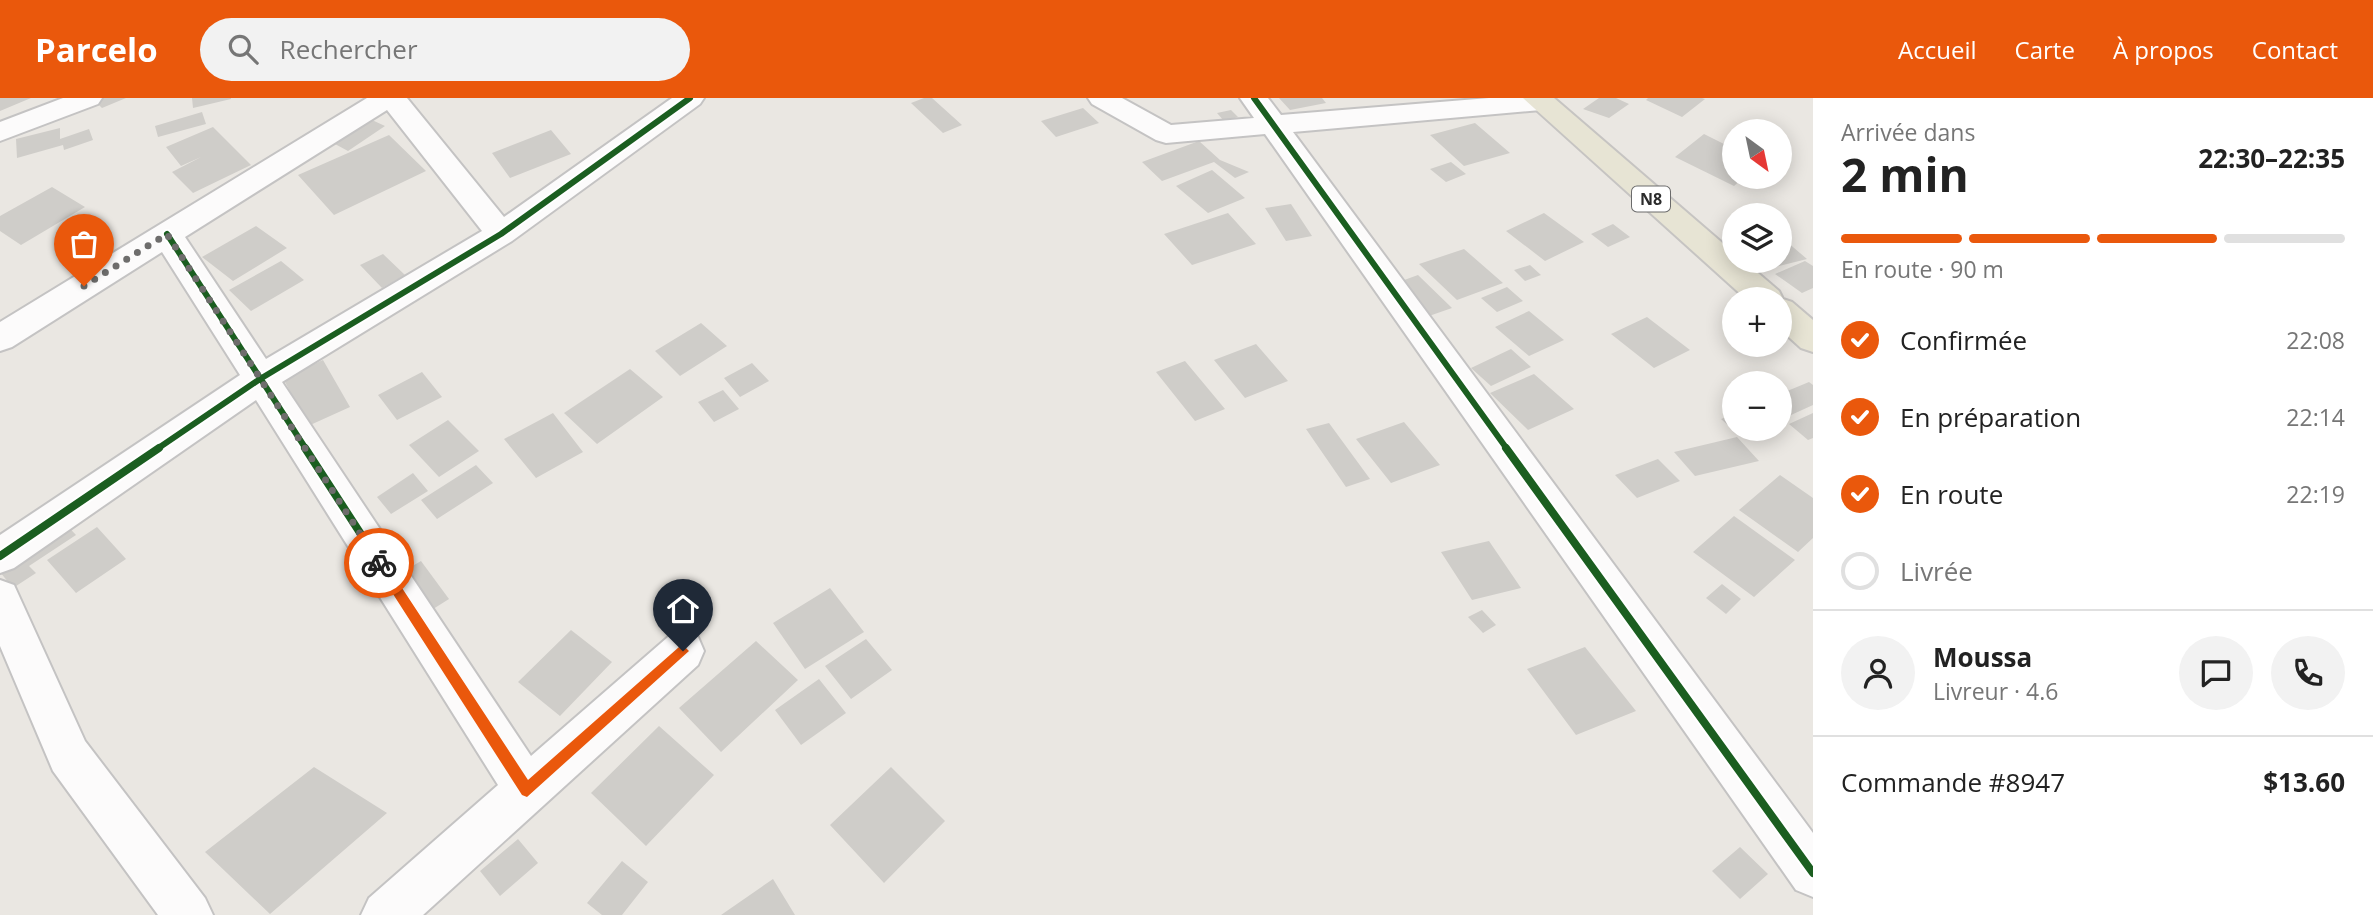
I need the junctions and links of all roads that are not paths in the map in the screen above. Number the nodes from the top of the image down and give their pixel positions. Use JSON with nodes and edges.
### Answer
{"nodes":[{"id":1,"x":88,"y":98,"type":"edge"},
{"id":2,"x":386,"y":98,"type":"edge"},
{"id":3,"x":392,"y":98,"type":"edge"},
{"id":4,"x":690,"y":98,"type":"edge"},
{"id":5,"x":1102,"y":98,"type":"edge"},
{"id":6,"x":1539,"y":100,"type":"edge"},
{"id":7,"x":1262,"y":111,"type":"edge"},
{"id":8,"x":0,"y":132,"type":"edge"},
{"id":9,"x":167,"y":234,"type":"junction"},
{"id":10,"x":501,"y":234,"type":"junction"},
{"id":11,"x":1753,"y":287,"type":"edge"},
{"id":12,"x":1792,"y":321,"type":"edge"},
{"id":13,"x":0,"y":338,"type":"edge"},
{"id":14,"x":1813,"y":339,"type":"edge"},
{"id":15,"x":260,"y":379,"type":"junction"},
{"id":16,"x":0,"y":555,"type":"edge"},
{"id":17,"x":0,"y":598,"type":"edge"},
{"id":18,"x":683,"y":651,"type":"dead end"},
{"id":19,"x":527,"y":790,"type":"junction"},
{"id":20,"x":1813,"y":873,"type":"edge"},
{"id":21,"x":188,"y":915,"type":"edge"},
{"id":22,"x":386,"y":915,"type":"edge"}],
"edges":[{"from":1,"to":8,"type":"street"},
{"from":2,"to":9,"type":"street"},
{"from":3,"to":10,"type":"street"},
{"from":4,"to":10,"type":"street"},
{"from":5,"to":7,"type":"street"},
{"from":6,"to":7,"type":"street"},
{"from":6,"to":11,"type":"main road","number":"N8"},
{"from":7,"to":20,"type":"street"},
{"from":9,"to":13,"type":"street"},
{"from":9,"to":15,"type":"street"},
{"from":10,"to":15,"type":"street"},
{"from":12,"to":14,"type":"main road"},
{"from":15,"to":16,"type":"street"},
{"from":15,"to":19,"type":"street"},
{"from":17,"to":21,"type":"street"},
{"from":18,"to":19,"type":"street"},
{"from":19,"to":22,"type":"street"}]}
